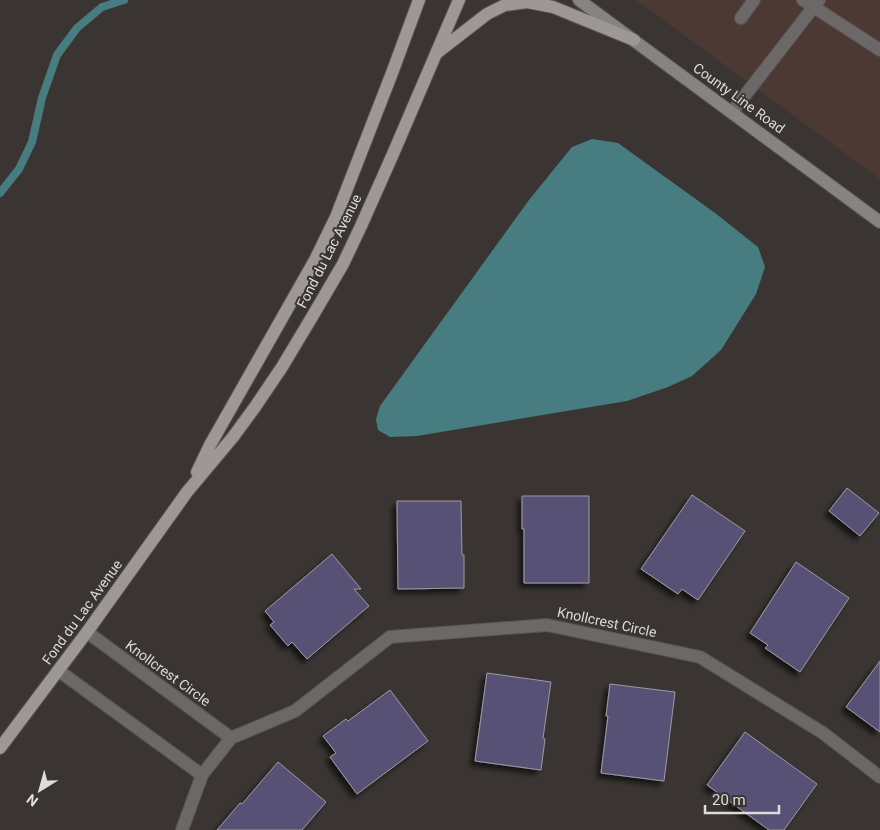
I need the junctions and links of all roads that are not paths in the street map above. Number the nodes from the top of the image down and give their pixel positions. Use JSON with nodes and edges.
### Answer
{"nodes":[{"id":1,"x":418,"y":0,"type":"edge"},
{"id":2,"x":459,"y":0,"type":"edge"},
{"id":3,"x":579,"y":0,"type":"edge"},
{"id":4,"x":754,"y":0,"type":"edge"},
{"id":5,"x":812,"y":2,"type":"edge"},
{"id":6,"x":741,"y":18,"type":"dead end"},
{"id":7,"x":634,"y":40,"type":"junction"},
{"id":8,"x":880,"y":50,"type":"edge"},
{"id":9,"x":436,"y":54,"type":"junction"},
{"id":10,"x":732,"y":112,"type":"junction"},
{"id":11,"x":880,"y":222,"type":"edge"},
{"id":12,"x":186,"y":492,"type":"junction"},
{"id":13,"x":87,"y":632,"type":"junction"},
{"id":14,"x":59,"y":670,"type":"junction"},
{"id":15,"x":231,"y":738,"type":"junction"},
{"id":16,"x":0,"y":748,"type":"edge"},
{"id":17,"x":202,"y":775,"type":"junction"},
{"id":18,"x":880,"y":778,"type":"edge"},
{"id":19,"x":182,"y":830,"type":"edge"}],
"edges":[{"from":1,"to":12,"type":"main road","name":"Fond du Lac Avenue"},
{"from":2,"to":9,"type":"main road","name":"Fond du Lac Avenue"},
{"from":3,"to":7,"type":"main road","name":"County Line Road"},
{"from":4,"to":6,"type":"street"},
{"from":5,"to":8,"type":"street"},
{"from":5,"to":10,"type":"street"},
{"from":7,"to":9,"type":"main road"},
{"from":7,"to":10,"type":"main road","name":"County Line Road"},
{"from":9,"to":12,"type":"main road","name":"Fond du Lac Avenue"},
{"from":10,"to":11,"type":"main road","name":"County Line Road"},
{"from":12,"to":13,"type":"main road","name":"Fond du Lac Avenue"},
{"from":13,"to":14,"type":"main road","name":"Fond du Lac Avenue"},
{"from":13,"to":15,"type":"street","name":"Knollcrest Circle"},
{"from":14,"to":16,"type":"main road","name":"Fond du Lac Avenue"},
{"from":14,"to":17,"type":"street"},
{"from":15,"to":17,"type":"street","name":"Knollcrest Circle"},
{"from":15,"to":18,"type":"street","name":"Knollcrest Circle"},
{"from":17,"to":19,"type":"street","name":"Knollcrest Circle"}]}
